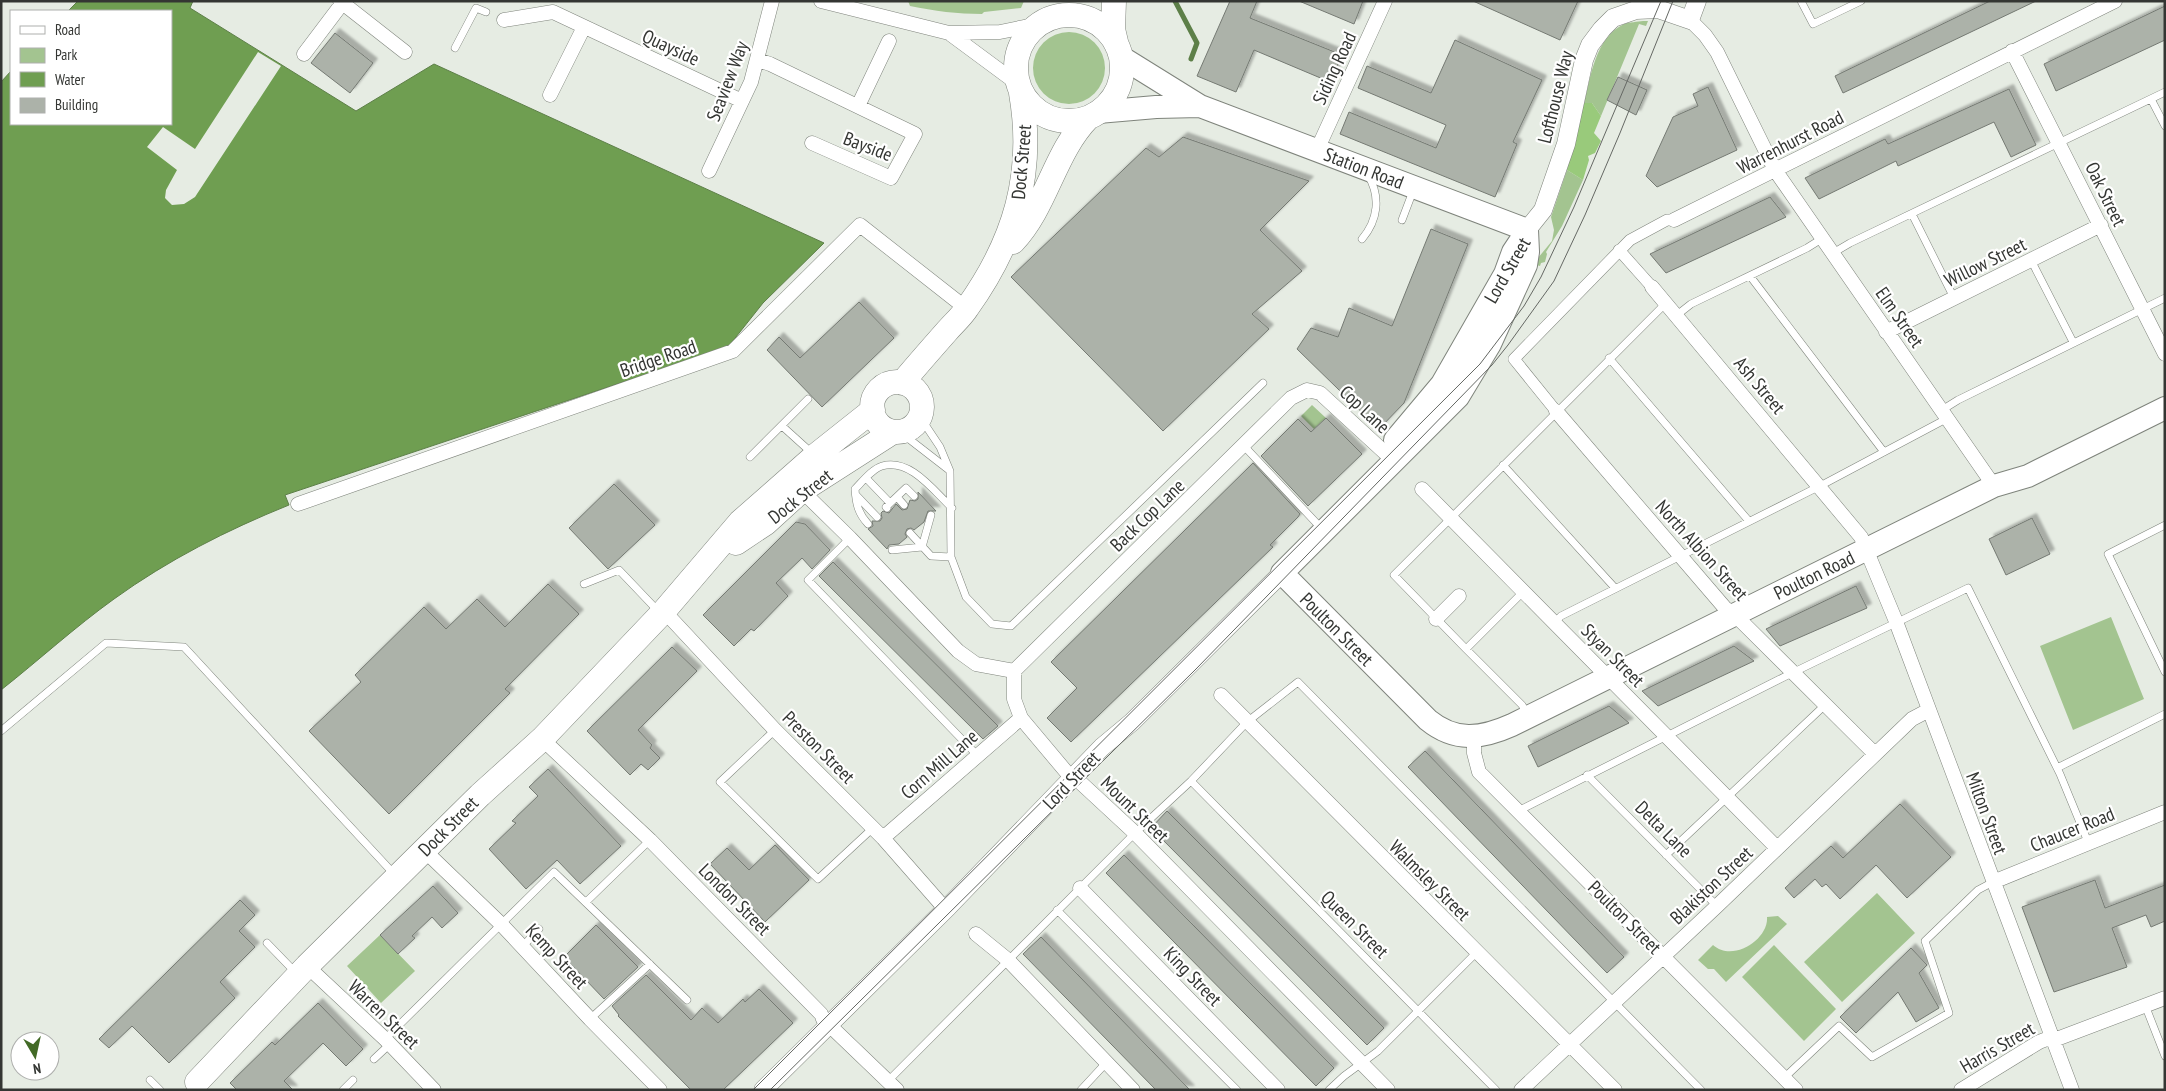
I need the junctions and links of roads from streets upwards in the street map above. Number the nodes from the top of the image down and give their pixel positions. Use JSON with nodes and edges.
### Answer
{"nodes":[{"id":1,"x":772,"y":1,"type":"edge"},
{"id":2,"x":821,"y":1,"type":"edge"},
{"id":3,"x":1114,"y":1,"type":"edge"},
{"id":4,"x":1385,"y":1,"type":"edge"},
{"id":5,"x":1697,"y":1,"type":"edge"},
{"id":6,"x":2115,"y":1,"type":"edge"},
{"id":7,"x":342,"y":2,"type":"edge"},
{"id":8,"x":1612,"y":10,"type":"edge"},
{"id":9,"x":1049,"y":15,"type":"edge"},
{"id":10,"x":504,"y":20,"type":"dead end"},
{"id":11,"x":1690,"y":20,"type":"junction"},
{"id":12,"x":584,"y":27,"type":"junction"},
{"id":13,"x":949,"y":33,"type":"junction"},
{"id":14,"x":889,"y":41,"type":"dead end"},
{"id":15,"x":2012,"y":51,"type":"junction"},
{"id":16,"x":405,"y":52,"type":"dead end"},
{"id":17,"x":1119,"y":52,"type":"junction"},
{"id":18,"x":304,"y":54,"type":"dead end"},
{"id":19,"x":758,"y":60,"type":"junction"},
{"id":20,"x":1019,"y":88,"type":"junction"},
{"id":21,"x":550,"y":95,"type":"dead end"},
{"id":22,"x":742,"y":101,"type":"junction"},
{"id":23,"x":858,"y":106,"type":"junction"},
{"id":24,"x":1200,"y":106,"type":"junction"},
{"id":25,"x":1093,"y":115,"type":"junction"},
{"id":26,"x":812,"y":143,"type":"dead end"},
{"id":27,"x":1317,"y":150,"type":"junction"},
{"id":28,"x":1775,"y":170,"type":"junction"},
{"id":29,"x":709,"y":171,"type":"dead end"},
{"id":30,"x":1674,"y":220,"type":"joint"},
{"id":31,"x":2101,"y":225,"type":"junction"},
{"id":32,"x":1528,"y":230,"type":"junction"},
{"id":33,"x":1619,"y":250,"type":"junction"},
{"id":34,"x":998,"y":258,"type":"junction"},
{"id":35,"x":1652,"y":287,"type":"joint"},
{"id":36,"x":967,"y":309,"type":"junction"},
{"id":37,"x":950,"y":328,"type":"junction"},
{"id":38,"x":1886,"y":332,"type":"junction"},
{"id":39,"x":2165,"y":354,"type":"edge"},
{"id":40,"x":1514,"y":359,"type":"joint"},
{"id":41,"x":902,"y":383,"type":"junction"},
{"id":42,"x":1307,"y":390,"type":"joint"},
{"id":43,"x":920,"y":408,"type":"junction"},
{"id":44,"x":2165,"y":408,"type":"edge"},
{"id":45,"x":873,"y":410,"type":"junction"},
{"id":46,"x":1556,"y":411,"type":"joint"},
{"id":47,"x":897,"y":432,"type":"junction"},
{"id":48,"x":830,"y":459,"type":"junction"},
{"id":49,"x":1386,"y":462,"type":"junction"},
{"id":50,"x":795,"y":485,"type":"junction"},
{"id":51,"x":1994,"y":486,"type":"junction"},
{"id":52,"x":1422,"y":489,"type":"dead end"},
{"id":53,"x":298,"y":504,"type":"dead end"},
{"id":54,"x":1867,"y":549,"type":"junction"},
{"id":55,"x":1282,"y":573,"type":"junction"},
{"id":56,"x":1459,"y":596,"type":"dead end"},
{"id":57,"x":662,"y":613,"type":"junction"},
{"id":58,"x":1734,"y":614,"type":"junction"},
{"id":59,"x":1436,"y":619,"type":"road end"},
{"id":60,"x":1014,"y":671,"type":"junction"},
{"id":61,"x":1608,"y":677,"type":"junction"},
{"id":62,"x":1221,"y":695,"type":"dead end"},
{"id":63,"x":1929,"y":710,"type":"junction"},
{"id":64,"x":1021,"y":718,"type":"junction"},
{"id":65,"x":1469,"y":736,"type":"junction"},
{"id":66,"x":542,"y":739,"type":"junction"},
{"id":67,"x":1875,"y":754,"type":"junction"},
{"id":68,"x":1074,"y":778,"type":"junction"},
{"id":69,"x":2165,"y":812,"type":"edge"},
{"id":70,"x":878,"y":833,"type":"junction"},
{"id":71,"x":1777,"y":848,"type":"junction"},
{"id":72,"x":424,"y":850,"type":"junction"},
{"id":73,"x":1993,"y":882,"type":"junction"},
{"id":74,"x":1080,"y":888,"type":"road end"},
{"id":75,"x":948,"y":907,"type":"junction"},
{"id":76,"x":976,"y":934,"type":"dead end"},
{"id":77,"x":1664,"y":955,"type":"junction"},
{"id":78,"x":303,"y":970,"type":"junction"},
{"id":79,"x":2165,"y":998,"type":"edge"},
{"id":80,"x":830,"y":1024,"type":"junction"},
{"id":81,"x":2053,"y":1039,"type":"junction"},
{"id":82,"x":1569,"y":1045,"type":"junction"},
{"id":83,"x":197,"y":1087,"type":"edge"},
{"id":84,"x":894,"y":1087,"type":"edge"},
{"id":85,"x":434,"y":1090,"type":"edge"},
{"id":86,"x":660,"y":1090,"type":"edge"},
{"id":87,"x":763,"y":1090,"type":"edge"},
{"id":88,"x":1133,"y":1090,"type":"edge"},
{"id":89,"x":1278,"y":1090,"type":"edge"},
{"id":90,"x":1388,"y":1090,"type":"edge"},
{"id":91,"x":1521,"y":1090,"type":"edge"},
{"id":92,"x":1615,"y":1090,"type":"edge"},
{"id":93,"x":1796,"y":1090,"type":"edge"},
{"id":94,"x":1961,"y":1090,"type":"edge"},
{"id":95,"x":2072,"y":1090,"type":"edge"}],
"edges":[{"from":1,"to":19,"type":"street","name":"Seaview Way"},
{"from":2,"to":13,"type":"street"},
{"from":3,"to":17,"type":"highway"},
{"from":4,"to":27,"type":"street","name":"Siding Road"},
{"from":5,"to":11,"type":"street"},
{"from":6,"to":15,"type":"street","name":"Warrenhurst Road"},
{"from":7,"to":16,"type":"street"},
{"from":7,"to":18,"type":"street"},
{"from":8,"to":11,"type":"street","name":"Lofthouse Way"},
{"from":8,"to":32,"type":"street","name":"Lofthouse Way"},
{"from":9,"to":13,"type":"street"},
{"from":9,"to":17,"type":"highway"},
{"from":9,"to":20,"type":"highway"},
{"from":10,"to":12,"type":"street","name":"Quayside"},
{"from":11,"to":28,"type":"street","name":"Lofthouse Way"},
{"from":12,"to":21,"type":"street"},
{"from":12,"to":22,"type":"street","name":"Quayside"},
{"from":13,"to":20,"type":"street"},
{"from":14,"to":23,"type":"street","name":"Bayside"},
{"from":15,"to":28,"type":"street","name":"Warrenhurst Road"},
{"from":15,"to":31,"type":"street","name":"Oak Street"},
{"from":17,"to":24,"type":"main road","name":"Station Road"},
{"from":17,"to":25,"type":"highway"},
{"from":19,"to":22,"type":"street","name":"Seaview Way"},
{"from":19,"to":23,"type":"street","name":"Bayside"},
{"from":20,"to":25,"type":"highway"},
{"from":20,"to":34,"type":"highway","name":"Dock Street"},
{"from":22,"to":29,"type":"street","name":"Seaview Way"},
{"from":23,"to":26,"type":"street","name":"Bayside"},
{"from":24,"to":25,"type":"main road","name":"Station Road"},
{"from":24,"to":27,"type":"main road","name":"Station Road"},
{"from":25,"to":34,"type":"highway","name":"Dock Street"},
{"from":27,"to":32,"type":"main road","name":"Station Road"},
{"from":28,"to":30,"type":"street","name":"Warrenhurst Road"},
{"from":28,"to":38,"type":"street","name":"Elm Street"},
{"from":30,"to":33,"type":"street","name":"Warrenhurst Road"},
{"from":31,"to":38,"type":"street","name":"Willow Street"},
{"from":31,"to":39,"type":"street","name":"Oak Street"},
{"from":32,"to":49,"type":"main road","name":"Lord Street"},
{"from":33,"to":35,"type":"street","name":"Ash Street"},
{"from":33,"to":40,"type":"street","name":"Warrenhurst Road"},
{"from":34,"to":36,"type":"highway","name":"Dock Street"},
{"from":35,"to":54,"type":"street","name":"Ash Street"},
{"from":36,"to":37,"type":"highway","name":"Dock Street"},
{"from":36,"to":53,"type":"street","name":"Bridge Road"},
{"from":37,"to":41,"type":"highway","name":"Dock Street"},
{"from":37,"to":43,"type":"highway","name":"Dock Street"},
{"from":38,"to":51,"type":"street","name":"Elm Street"},
{"from":40,"to":46,"type":"street","name":"North Albion Street"},
{"from":41,"to":43,"type":"highway"},
{"from":41,"to":45,"type":"highway"},
{"from":42,"to":49,"type":"street","name":"Cop Lane"},
{"from":42,"to":60,"type":"street","name":"Back Cop Lane"},
{"from":43,"to":47,"type":"highway"},
{"from":44,"to":51,"type":"main road","name":"Poulton Road"},
{"from":45,"to":47,"type":"highway"},
{"from":45,"to":48,"type":"highway","name":"Dock Street"},
{"from":46,"to":58,"type":"street","name":"North Albion Street"},
{"from":47,"to":48,"type":"highway","name":"Dock Street"},
{"from":48,"to":50,"type":"highway","name":"Dock Street"},
{"from":49,"to":55,"type":"main road","name":"Lord Street"},
{"from":50,"to":57,"type":"highway","name":"Dock Street"},
{"from":50,"to":60,"type":"street"},
{"from":51,"to":54,"type":"main road","name":"Poulton Road"},
{"from":52,"to":61,"type":"street","name":"Styan Street"},
{"from":54,"to":58,"type":"main road","name":"Poulton Road"},
{"from":54,"to":63,"type":"street","name":"Milton Street"},
{"from":55,"to":65,"type":"main road","name":"Poulton Street"},
{"from":55,"to":68,"type":"street","name":"Lord Street"},
{"from":56,"to":59,"type":"street"},
{"from":57,"to":66,"type":"highway","name":"Dock Street"},
{"from":57,"to":70,"type":"street","name":"Preston Street"},
{"from":58,"to":61,"type":"main road","name":"Poulton Road"},
{"from":58,"to":67,"type":"street","name":"North Albion Street"},
{"from":60,"to":64,"type":"street","name":"Mount Street"},
{"from":61,"to":65,"type":"main road","name":"Poulton Road"},
{"from":61,"to":71,"type":"street","name":"Styan Street"},
{"from":62,"to":82,"type":"street","name":"Walmsley Street"},
{"from":63,"to":67,"type":"street","name":"Blakiston Street"},
{"from":63,"to":73,"type":"street","name":"Milton Street"},
{"from":64,"to":68,"type":"street","name":"Mount Street"},
{"from":64,"to":70,"type":"street","name":"Corn Mill Lane"},
{"from":65,"to":77,"type":"street","name":"Poulton Street"},
{"from":66,"to":72,"type":"highway","name":"Dock Street"},
{"from":66,"to":80,"type":"street","name":"London Street"},
{"from":67,"to":71,"type":"street","name":"Blakiston Street"},
{"from":68,"to":75,"type":"street","name":"Lord Street"},
{"from":68,"to":90,"type":"street","name":"Mount Street"},
{"from":69,"to":73,"type":"street","name":"Chaucer Road"},
{"from":70,"to":75,"type":"street","name":"Preston Street"},
{"from":71,"to":77,"type":"street","name":"Blakiston Street"},
{"from":72,"to":78,"type":"highway","name":"Dock Street"},
{"from":72,"to":86,"type":"street","name":"Kemp Street"},
{"from":73,"to":81,"type":"street","name":"Milton Street"},
{"from":74,"to":89,"type":"street","name":"King Street"},
{"from":75,"to":80,"type":"street","name":"Lord Street"},
{"from":76,"to":88,"type":"street"},
{"from":77,"to":82,"type":"street","name":"Blakiston Street"},
{"from":77,"to":93,"type":"street","name":"Poulton Street"},
{"from":78,"to":83,"type":"highway","name":"Dock Street"},
{"from":78,"to":85,"type":"street","name":"Warren Street"},
{"from":79,"to":81,"type":"street","name":"Harris Street"},
{"from":80,"to":84,"type":"street","name":"London Street"},
{"from":80,"to":87,"type":"street","name":"Lord Street"},
{"from":81,"to":94,"type":"street","name":"Harris Street"},
{"from":81,"to":95,"type":"street","name":"Milton Street"},
{"from":82,"to":91,"type":"street","name":"Blakiston Street"},
{"from":82,"to":92,"type":"street","name":"Walmsley Street"}]}
